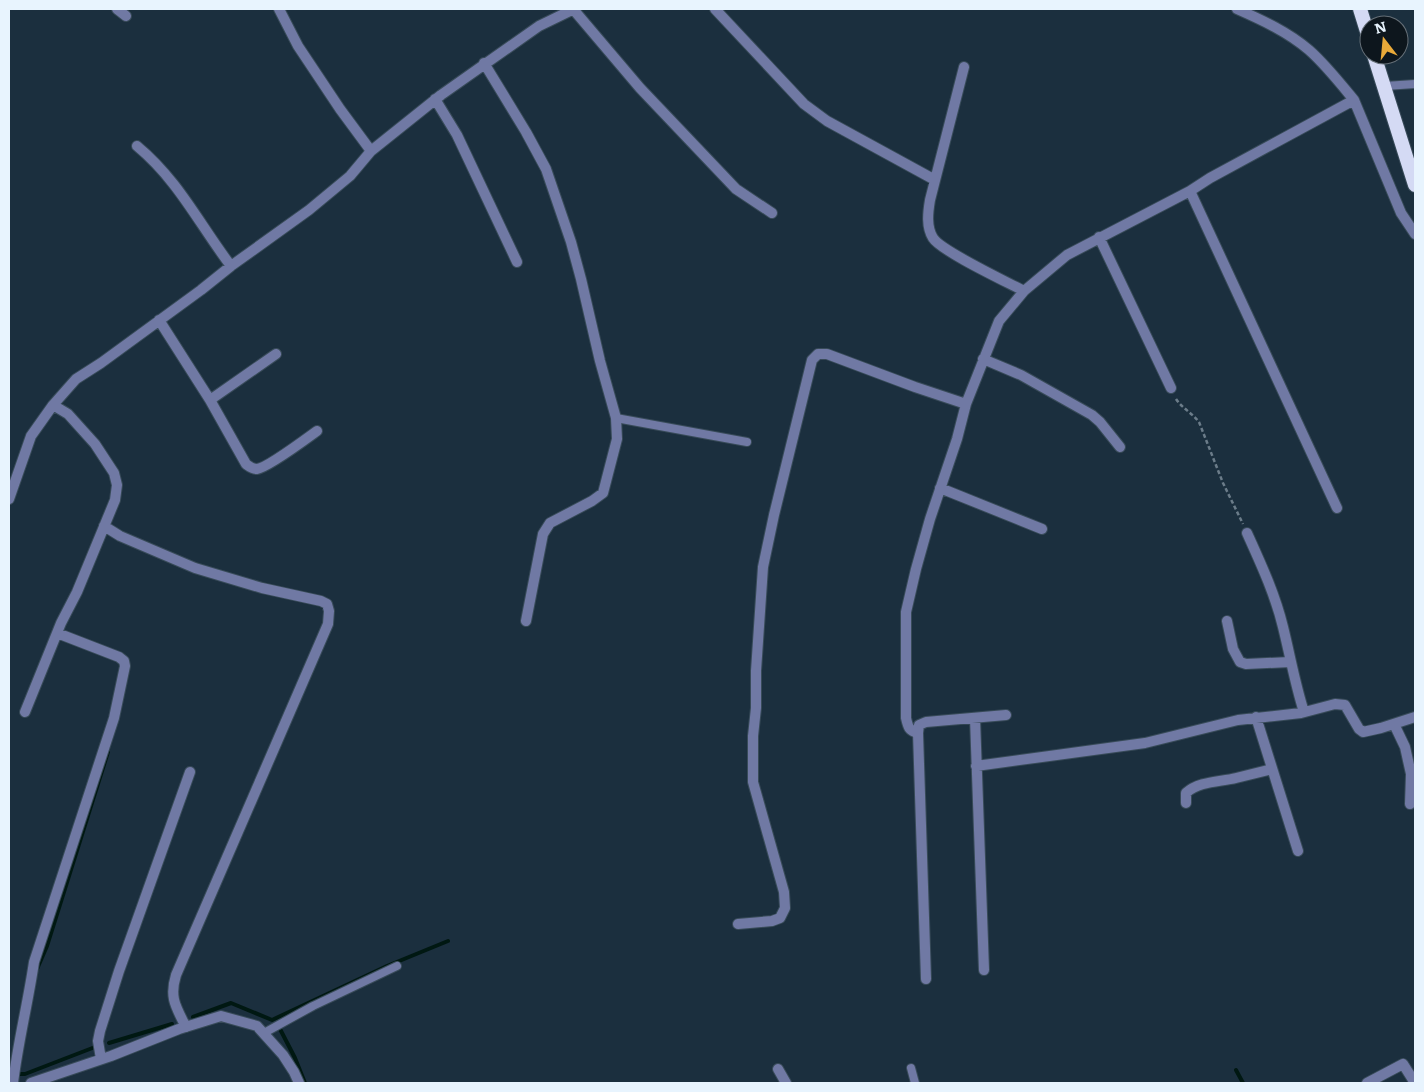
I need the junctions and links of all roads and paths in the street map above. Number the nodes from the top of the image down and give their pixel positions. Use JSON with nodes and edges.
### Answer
{"nodes":[{"id":1,"x":117,"y":9,"type":"edge"},
{"id":2,"x":279,"y":9,"type":"edge"},
{"id":3,"x":573,"y":9,"type":"edge"},
{"id":4,"x":715,"y":9,"type":"edge"},
{"id":5,"x":1238,"y":9,"type":"edge"},
{"id":6,"x":126,"y":16,"type":"dead end"},
{"id":7,"x":484,"y":63,"type":"junction"},
{"id":8,"x":1378,"y":65,"type":"edge"},
{"id":9,"x":964,"y":68,"type":"dead end"},
{"id":10,"x":1415,"y":84,"type":"edge"},
{"id":11,"x":1385,"y":86,"type":"junction"},
{"id":12,"x":435,"y":99,"type":"junction"},
{"id":13,"x":1354,"y":100,"type":"junction"},
{"id":14,"x":137,"y":146,"type":"dead end"},
{"id":15,"x":372,"y":151,"type":"junction"},
{"id":16,"x":1414,"y":176,"type":"edge"},
{"id":17,"x":935,"y":180,"type":"junction"},
{"id":18,"x":1190,"y":191,"type":"junction"},
{"id":19,"x":772,"y":213,"type":"dead end"},
{"id":20,"x":1415,"y":234,"type":"edge"},
{"id":21,"x":1099,"y":237,"type":"junction"},
{"id":22,"x":516,"y":262,"type":"dead end"},
{"id":23,"x":231,"y":266,"type":"junction"},
{"id":24,"x":1024,"y":291,"type":"junction"},
{"id":25,"x":159,"y":320,"type":"junction"},
{"id":26,"x":276,"y":354,"type":"dead end"},
{"id":27,"x":983,"y":359,"type":"junction"},
{"id":28,"x":1171,"y":388,"type":"joint"},
{"id":29,"x":210,"y":400,"type":"junction"},
{"id":30,"x":966,"y":404,"type":"junction"},
{"id":31,"x":53,"y":405,"type":"junction"},
{"id":32,"x":616,"y":418,"type":"junction"},
{"id":33,"x":317,"y":431,"type":"dead end"},
{"id":34,"x":747,"y":442,"type":"dead end"},
{"id":35,"x":1120,"y":447,"type":"dead end"},
{"id":36,"x":940,"y":488,"type":"junction"},
{"id":37,"x":9,"y":499,"type":"edge"},
{"id":38,"x":1337,"y":508,"type":"dead end"},
{"id":39,"x":104,"y":526,"type":"junction"},
{"id":40,"x":1042,"y":529,"type":"dead end"},
{"id":41,"x":1247,"y":533,"type":"joint"},
{"id":42,"x":526,"y":621,"type":"dead end"},
{"id":43,"x":1227,"y":621,"type":"dead end"},
{"id":44,"x":57,"y":634,"type":"junction"},
{"id":45,"x":1290,"y":662,"type":"junction"},
{"id":46,"x":25,"y":712,"type":"dead end"},
{"id":47,"x":1304,"y":712,"type":"junction"},
{"id":48,"x":1006,"y":715,"type":"dead end"},
{"id":49,"x":1256,"y":717,"type":"junction"},
{"id":50,"x":1415,"y":717,"type":"edge"},
{"id":51,"x":974,"y":718,"type":"junction"},
{"id":52,"x":1394,"y":724,"type":"junction"},
{"id":53,"x":918,"y":734,"type":"junction"},
{"id":54,"x":976,"y":766,"type":"junction"},
{"id":55,"x":1272,"y":769,"type":"junction"},
{"id":56,"x":190,"y":772,"type":"dead end"},
{"id":57,"x":1186,"y":803,"type":"dead end"},
{"id":58,"x":1410,"y":804,"type":"dead end"},
{"id":59,"x":1298,"y":851,"type":"dead end"},
{"id":60,"x":738,"y":924,"type":"dead end"},
{"id":61,"x":398,"y":966,"type":"dead end"},
{"id":62,"x":984,"y":970,"type":"dead end"},
{"id":63,"x":926,"y":979,"type":"dead end"},
{"id":64,"x":186,"y":1027,"type":"junction"},
{"id":65,"x":264,"y":1033,"type":"junction"},
{"id":66,"x":101,"y":1059,"type":"junction"},
{"id":67,"x":911,"y":1068,"type":"dead end"},
{"id":68,"x":778,"y":1069,"type":"dead end"},
{"id":69,"x":12,"y":1083,"type":"edge"},
{"id":70,"x":31,"y":1083,"type":"edge"},
{"id":71,"x":298,"y":1083,"type":"edge"},
{"id":72,"x":786,"y":1083,"type":"edge"},
{"id":73,"x":915,"y":1083,"type":"edge"},
{"id":74,"x":1367,"y":1083,"type":"edge"},
{"id":75,"x":1415,"y":1083,"type":"edge"}],
"edges":[{"from":1,"to":6,"type":"street"},
{"from":2,"to":15,"type":"street"},
{"from":3,"to":7,"type":"street"},
{"from":3,"to":19,"type":"street"},
{"from":4,"to":17,"type":"street"},
{"from":5,"to":13,"type":"street"},
{"from":7,"to":12,"type":"street"},
{"from":7,"to":32,"type":"street"},
{"from":8,"to":11,"type":"highway"},
{"from":9,"to":17,"type":"street"},
{"from":10,"to":11,"type":"lane"},
{"from":11,"to":16,"type":"highway"},
{"from":12,"to":15,"type":"street"},
{"from":12,"to":22,"type":"street"},
{"from":13,"to":18,"type":"street"},
{"from":13,"to":20,"type":"street"},
{"from":14,"to":23,"type":"street"},
{"from":15,"to":23,"type":"street"},
{"from":17,"to":24,"type":"street"},
{"from":18,"to":21,"type":"street"},
{"from":18,"to":38,"type":"street"},
{"from":21,"to":24,"type":"street"},
{"from":21,"to":28,"type":"street"},
{"from":23,"to":25,"type":"street"},
{"from":24,"to":27,"type":"street"},
{"from":25,"to":29,"type":"street"},
{"from":25,"to":31,"type":"street"},
{"from":26,"to":29,"type":"street"},
{"from":27,"to":30,"type":"street"},
{"from":27,"to":35,"type":"street"},
{"from":28,"to":41,"type":"path"},
{"from":29,"to":33,"type":"street"},
{"from":30,"to":36,"type":"street"},
{"from":30,"to":60,"type":"street"},
{"from":31,"to":37,"type":"street"},
{"from":31,"to":39,"type":"street"},
{"from":32,"to":34,"type":"lane"},
{"from":32,"to":42,"type":"street"},
{"from":36,"to":40,"type":"street"},
{"from":36,"to":53,"type":"street"},
{"from":39,"to":44,"type":"street"},
{"from":39,"to":64,"type":"street"},
{"from":41,"to":45,"type":"street"},
{"from":43,"to":45,"type":"street"},
{"from":44,"to":46,"type":"street"},
{"from":44,"to":69,"type":"street"},
{"from":45,"to":47,"type":"street"},
{"from":47,"to":49,"type":"street"},
{"from":47,"to":52,"type":"street"},
{"from":48,"to":51,"type":"street"},
{"from":49,"to":54,"type":"street"},
{"from":49,"to":55,"type":"street"},
{"from":50,"to":52,"type":"street"},
{"from":51,"to":53,"type":"street"},
{"from":51,"to":54,"type":"street"},
{"from":52,"to":58,"type":"street"},
{"from":53,"to":63,"type":"street"},
{"from":54,"to":62,"type":"street"},
{"from":55,"to":57,"type":"street"},
{"from":55,"to":59,"type":"street"},
{"from":56,"to":66,"type":"street"},
{"from":61,"to":65,"type":"lane"},
{"from":64,"to":65,"type":"street"},
{"from":64,"to":66,"type":"street"},
{"from":65,"to":71,"type":"street"},
{"from":66,"to":70,"type":"street"},
{"from":67,"to":73,"type":"lane"},
{"from":68,"to":72,"type":"street"},
{"from":74,"to":75,"type":"street"}]}
